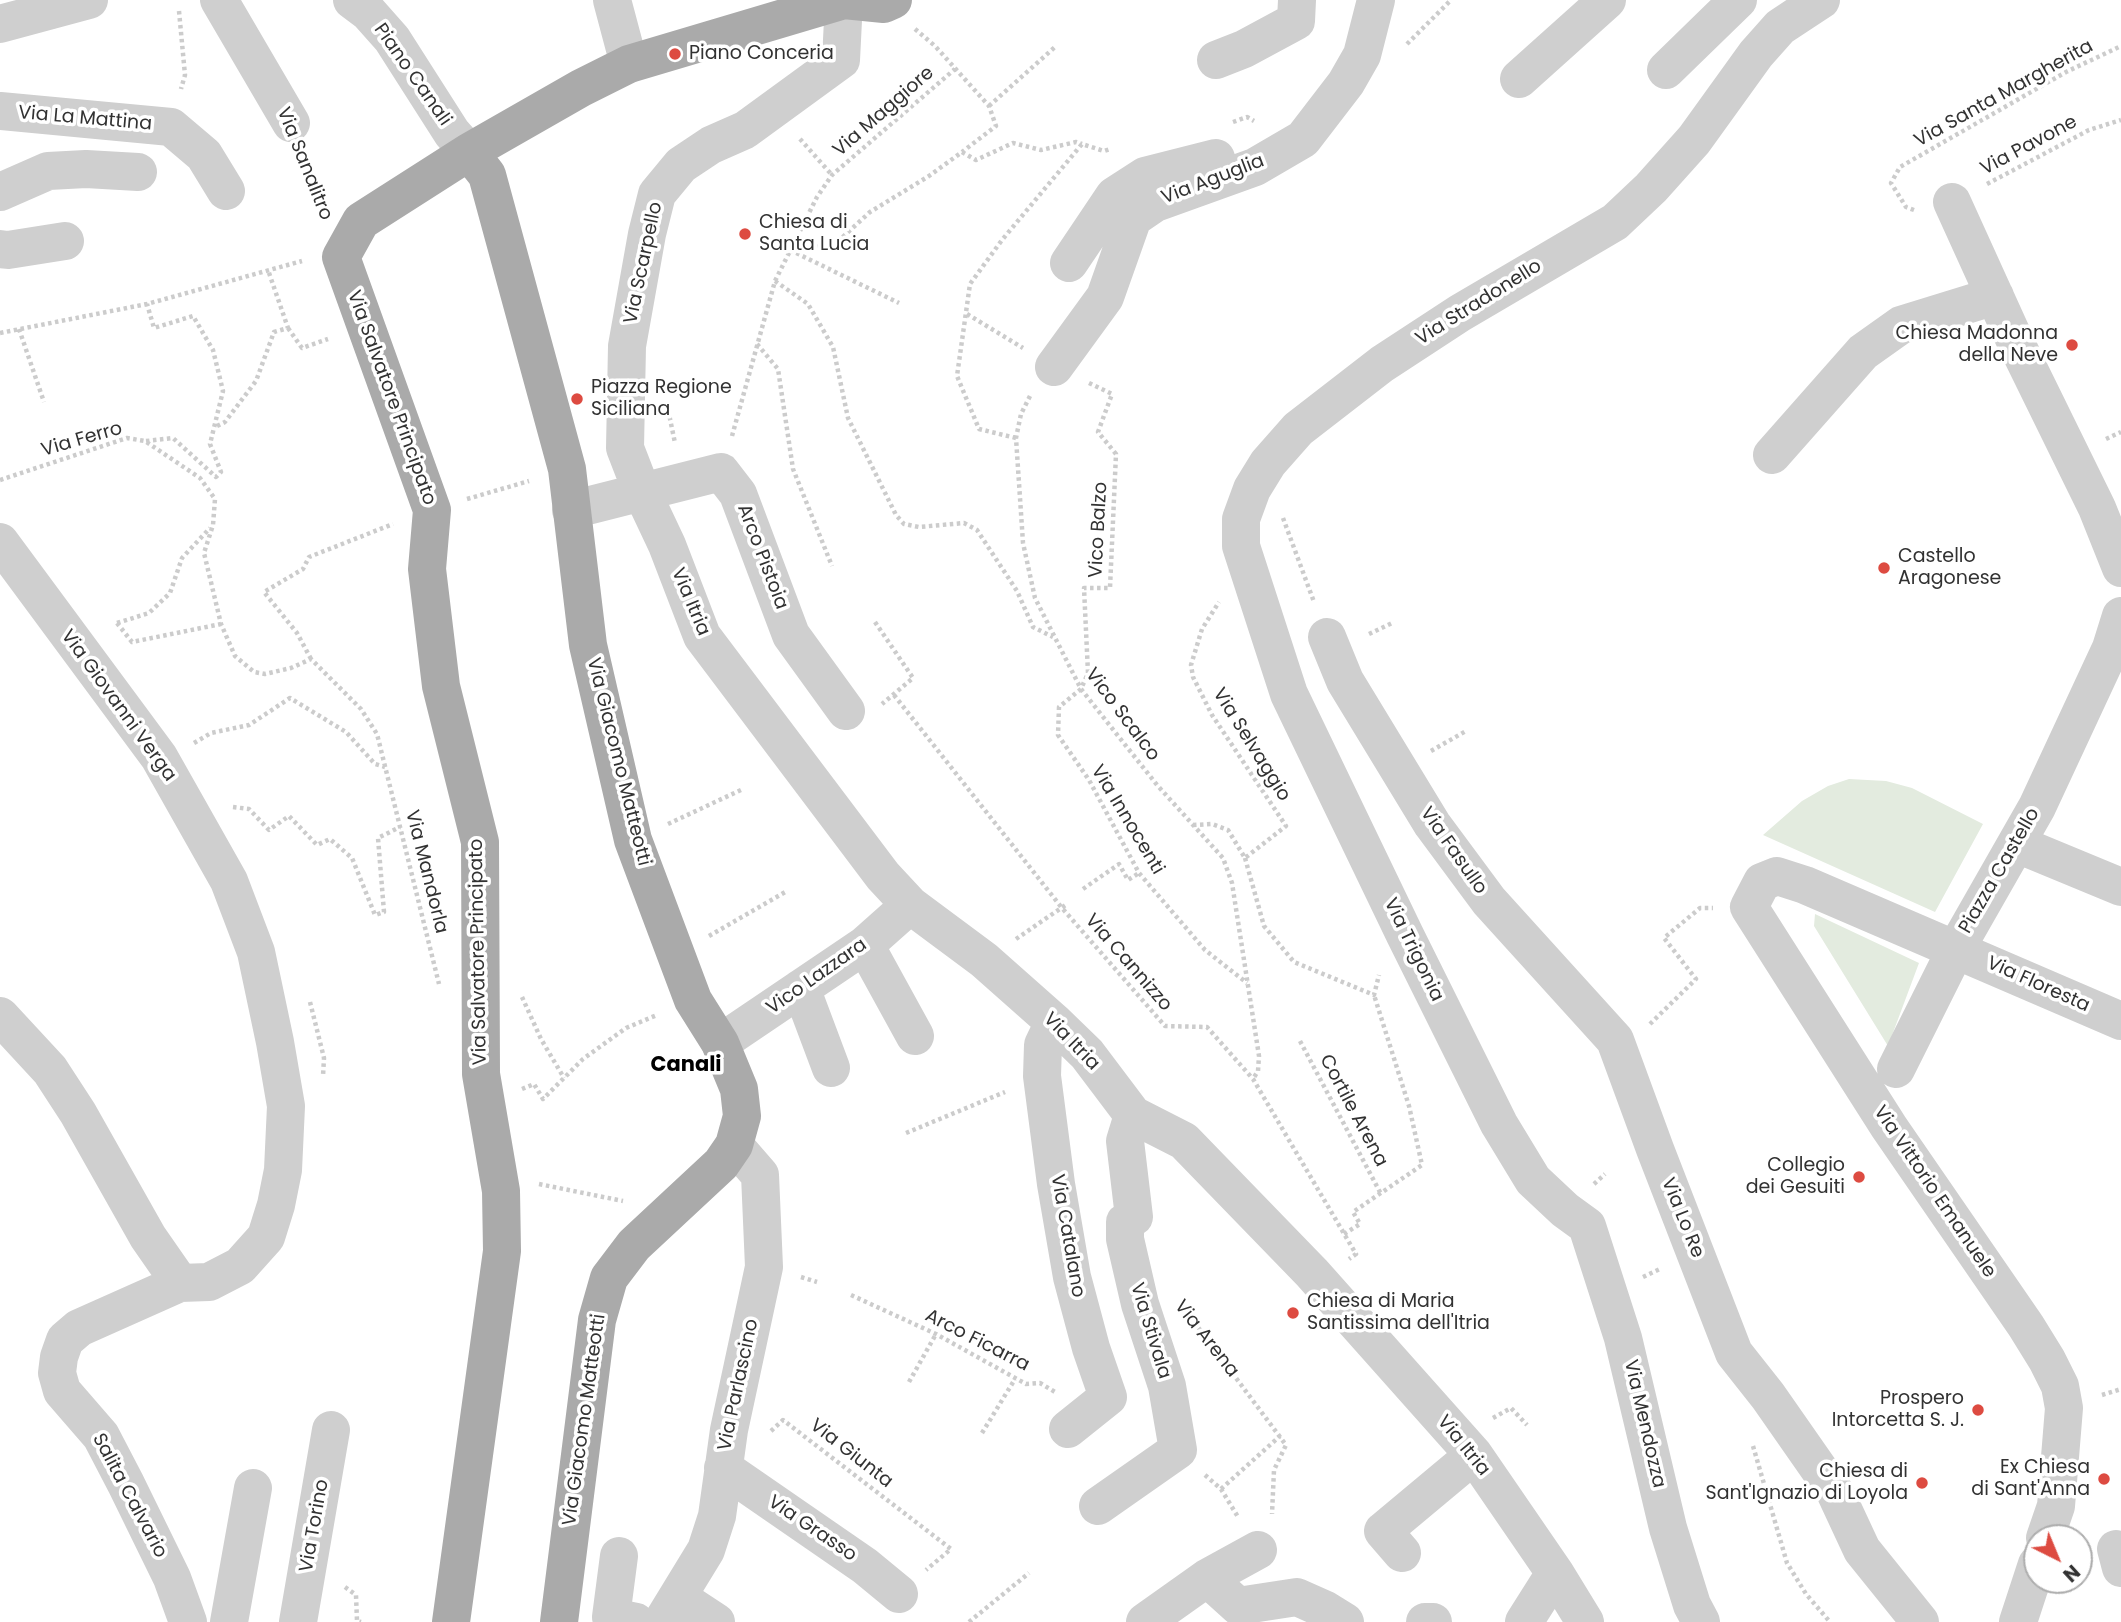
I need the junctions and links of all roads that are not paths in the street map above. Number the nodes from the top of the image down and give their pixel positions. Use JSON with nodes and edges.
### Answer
{"nodes":[{"id":1,"x":89,"y":0,"type":"edge"},
{"id":2,"x":219,"y":0,"type":"edge"},
{"id":3,"x":352,"y":0,"type":"edge"},
{"id":4,"x":612,"y":0,"type":"edge"},
{"id":5,"x":844,"y":0,"type":"edge"},
{"id":6,"x":893,"y":0,"type":"edge"},
{"id":7,"x":1297,"y":0,"type":"edge"},
{"id":8,"x":1376,"y":0,"type":"edge"},
{"id":9,"x":1738,"y":0,"type":"edge"},
{"id":10,"x":1821,"y":0,"type":"edge"},
{"id":11,"x":1616,"y":1,"type":"edge"},
{"id":12,"x":0,"y":24,"type":"edge"},
{"id":13,"x":1216,"y":61,"type":"dead end"},
{"id":14,"x":629,"y":64,"type":"junction"},
{"id":15,"x":1666,"y":70,"type":"dead end"},
{"id":16,"x":1520,"y":79,"type":"dead end"},
{"id":17,"x":1335,"y":98,"type":"junction"},
{"id":18,"x":0,"y":111,"type":"edge"},
{"id":19,"x":291,"y":123,"type":"road end"},
{"id":20,"x":469,"y":152,"type":"junction"},
{"id":21,"x":138,"y":172,"type":"dead end"},
{"id":22,"x":226,"y":191,"type":"dead end"},
{"id":23,"x":0,"y":192,"type":"edge"},
{"id":24,"x":1952,"y":202,"type":"road end"},
{"id":25,"x":65,"y":241,"type":"dead end"},
{"id":26,"x":0,"y":249,"type":"edge"},
{"id":27,"x":1069,"y":263,"type":"dead end"},
{"id":28,"x":1995,"y":296,"type":"junction"},
{"id":29,"x":1054,"y":367,"type":"dead end"},
{"id":30,"x":1772,"y":455,"type":"dead end"},
{"id":31,"x":642,"y":492,"type":"junction"},
{"id":32,"x":571,"y":510,"type":"junction"},
{"id":33,"x":0,"y":542,"type":"edge"},
{"id":34,"x":2121,"y":568,"type":"edge"},
{"id":35,"x":1327,"y":637,"type":"road end"},
{"id":36,"x":2118,"y":638,"type":"edge"},
{"id":37,"x":1274,"y":649,"type":"joint"},
{"id":38,"x":864,"y":708,"type":"road end"},
{"id":39,"x":2017,"y":844,"type":"junction"},
{"id":40,"x":1777,"y":876,"type":"joint"},
{"id":41,"x":2121,"y":887,"type":"edge"},
{"id":42,"x":910,"y":905,"type":"junction"},
{"id":43,"x":865,"y":945,"type":"junction"},
{"id":44,"x":1956,"y":949,"type":"junction"},
{"id":45,"x":801,"y":988,"type":"junction"},
{"id":46,"x":0,"y":1016,"type":"edge"},
{"id":47,"x":2121,"y":1021,"type":"edge"},
{"id":48,"x":1054,"y":1022,"type":"junction"},
{"id":49,"x":1631,"y":1033,"type":"joint"},
{"id":50,"x":915,"y":1036,"type":"dead end"},
{"id":51,"x":720,"y":1043,"type":"junction"},
{"id":52,"x":831,"y":1068,"type":"dead end"},
{"id":53,"x":1896,"y":1069,"type":"dead end"},
{"id":54,"x":1133,"y":1115,"type":"junction"},
{"id":55,"x":734,"y":1145,"type":"junction"},
{"id":56,"x":1587,"y":1226,"type":"joint"},
{"id":57,"x":180,"y":1283,"type":"junction"},
{"id":58,"x":1167,"y":1386,"type":"junction"},
{"id":59,"x":331,"y":1430,"type":"dead end"},
{"id":60,"x":1474,"y":1455,"type":"junction"},
{"id":61,"x":723,"y":1468,"type":"junction"},
{"id":62,"x":253,"y":1488,"type":"dead end"},
{"id":63,"x":1098,"y":1506,"type":"dead end"},
{"id":64,"x":2050,"y":1524,"type":"edge"},
{"id":65,"x":1258,"y":1550,"type":"road end"},
{"id":66,"x":1402,"y":1553,"type":"dead end"},
{"id":67,"x":619,"y":1556,"type":"dead end"},
{"id":68,"x":1555,"y":1573,"type":"junction"},
{"id":69,"x":1207,"y":1578,"type":"junction"},
{"id":70,"x":899,"y":1594,"type":"dead end"},
{"id":71,"x":2027,"y":1594,"type":"edge"},
{"id":72,"x":670,"y":1609,"type":"edge"},
{"id":73,"x":188,"y":1622,"type":"edge"},
{"id":74,"x":229,"y":1622,"type":"edge"},
{"id":75,"x":298,"y":1622,"type":"edge"},
{"id":76,"x":451,"y":1622,"type":"edge"},
{"id":77,"x":559,"y":1622,"type":"edge"},
{"id":78,"x":636,"y":1622,"type":"edge"},
{"id":79,"x":716,"y":1622,"type":"edge"},
{"id":80,"x":1145,"y":1622,"type":"edge"},
{"id":81,"x":1345,"y":1622,"type":"edge"},
{"id":82,"x":1425,"y":1622,"type":"edge"},
{"id":83,"x":1433,"y":1622,"type":"edge"},
{"id":84,"x":1524,"y":1622,"type":"edge"},
{"id":85,"x":1585,"y":1622,"type":"edge"},
{"id":86,"x":1701,"y":1622,"type":"edge"},
{"id":87,"x":1920,"y":1622,"type":"edge"},
{"id":88,"x":2018,"y":1622,"type":"edge"}],
"edges":[{"from":1,"to":12,"type":"street"},
{"from":2,"to":19,"type":"street","name":"Via Sanalitro"},
{"from":3,"to":20,"type":"street","name":"Piano Canali"},
{"from":4,"to":14,"type":"street"},
{"from":5,"to":6,"type":"main road"},
{"from":5,"to":14,"type":"main road"},
{"from":5,"to":31,"type":"street","name":"Via Scarpello"},
{"from":7,"to":13,"type":"street"},
{"from":8,"to":17,"type":"street","name":"Via Aguglia"},
{"from":9,"to":15,"type":"street"},
{"from":10,"to":37,"type":"street","name":"Via Stradonello"},
{"from":11,"to":16,"type":"street"},
{"from":14,"to":20,"type":"main road"},
{"from":17,"to":27,"type":"street"},
{"from":17,"to":29,"type":"street","name":"Via Aguglia"},
{"from":18,"to":22,"type":"street","name":"Via La Mattina"},
{"from":20,"to":32,"type":"main road"},
{"from":20,"to":76,"type":"main road","name":"Via Salvatore Principato"},
{"from":21,"to":23,"type":"street"},
{"from":24,"to":28,"type":"street"},
{"from":25,"to":26,"type":"street"},
{"from":28,"to":30,"type":"street"},
{"from":28,"to":34,"type":"street"},
{"from":31,"to":32,"type":"street"},
{"from":31,"to":38,"type":"street","name":"Arco Pistoia"},
{"from":31,"to":42,"type":"street","name":"Via Itria"},
{"from":32,"to":51,"type":"main road","name":"Via Giacomo Matteotti"},
{"from":33,"to":57,"type":"street","name":"Via Giovanni Verga"},
{"from":35,"to":49,"type":"street","name":"Via Fasullo"},
{"from":36,"to":39,"type":"street","name":"Piazza Castello"},
{"from":37,"to":56,"type":"street","name":"Via Trigonia"},
{"from":39,"to":41,"type":"street"},
{"from":39,"to":44,"type":"street","name":"Piazza Castello"},
{"from":40,"to":44,"type":"street","name":"Piazza Castello"},
{"from":40,"to":64,"type":"street","name":"Via Vittorio Emanuele"},
{"from":42,"to":43,"type":"street","name":"Vico Lazzara"},
{"from":42,"to":48,"type":"street","name":"Via Itria"},
{"from":43,"to":45,"type":"street","name":"Vico Lazzara"},
{"from":43,"to":50,"type":"street"},
{"from":44,"to":47,"type":"street","name":"Via Floresta"},
{"from":44,"to":53,"type":"street"},
{"from":45,"to":51,"type":"street","name":"Vico Lazzara"},
{"from":45,"to":52,"type":"street"},
{"from":46,"to":57,"type":"street"},
{"from":48,"to":54,"type":"street","name":"Via Itria"},
{"from":48,"to":58,"type":"street","name":"Via Catalano"},
{"from":49,"to":87,"type":"street","name":"Via Lo Re"},
{"from":51,"to":55,"type":"main road","name":"Via Giacomo Matteotti"},
{"from":54,"to":58,"type":"street","name":"Via Stivala"},
{"from":54,"to":60,"type":"street","name":"Via Itria"},
{"from":55,"to":61,"type":"street","name":"Via Parlascino"},
{"from":55,"to":77,"type":"main road","name":"Via Giacomo Matteotti"},
{"from":56,"to":86,"type":"street","name":"Via Mendozza"},
{"from":57,"to":73,"type":"street","name":"Salita Calvario"},
{"from":58,"to":63,"type":"street","name":"Via Stivala"},
{"from":59,"to":75,"type":"street","name":"Via Torino"},
{"from":60,"to":66,"type":"street"},
{"from":60,"to":68,"type":"street","name":"Via Itria"},
{"from":61,"to":70,"type":"street","name":"Via Grasso"},
{"from":61,"to":72,"type":"street","name":"Via Parlascino"},
{"from":62,"to":74,"type":"street"},
{"from":65,"to":69,"type":"street"},
{"from":67,"to":78,"type":"street"},
{"from":68,"to":84,"type":"street"},
{"from":68,"to":85,"type":"street","name":"Via Itria"},
{"from":69,"to":80,"type":"street"},
{"from":69,"to":81,"type":"street"},
{"from":71,"to":88,"type":"street"},
{"from":72,"to":79,"type":"street"},
{"from":82,"to":83,"type":"street"}]}
